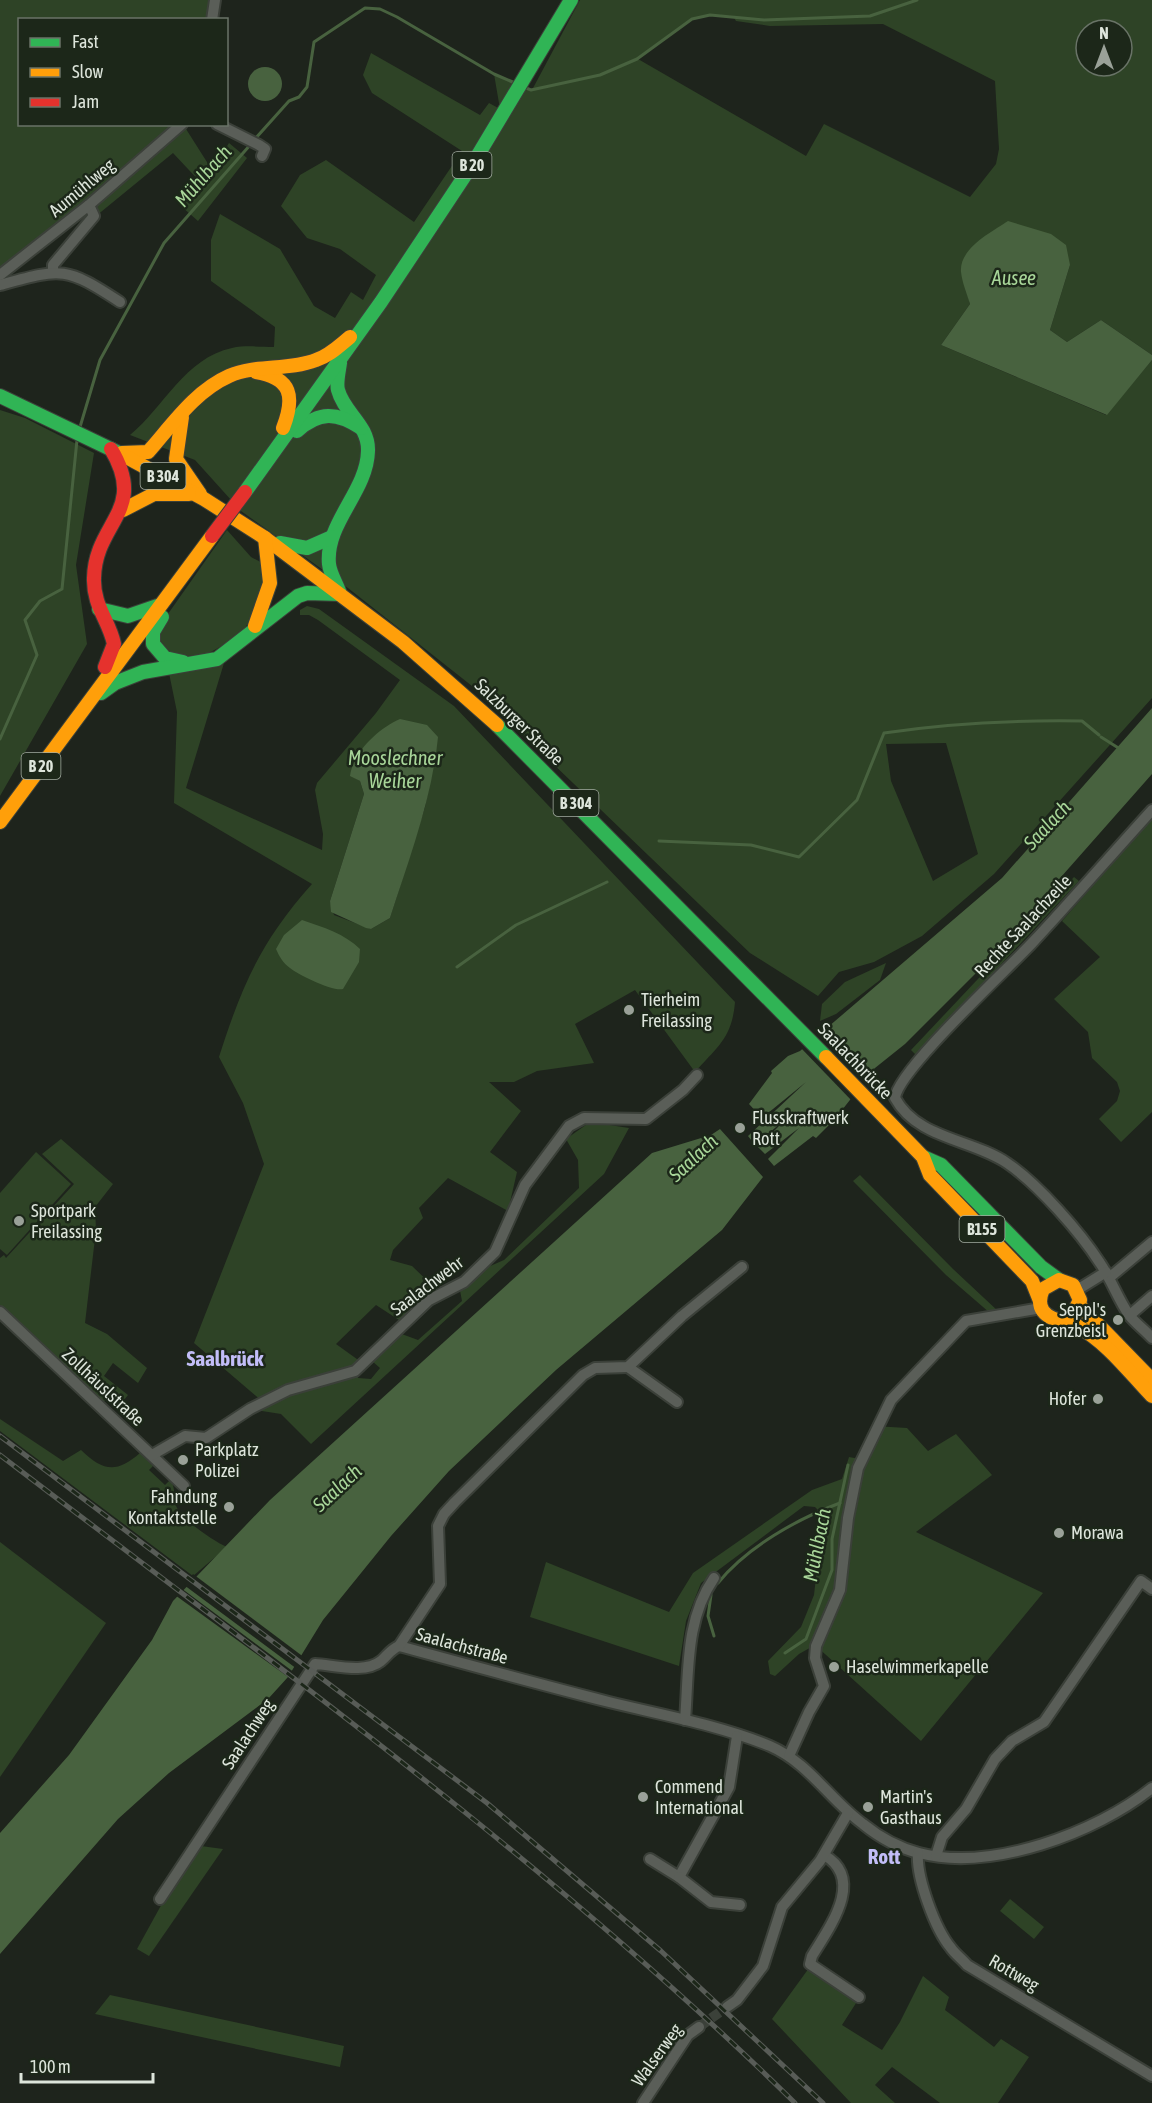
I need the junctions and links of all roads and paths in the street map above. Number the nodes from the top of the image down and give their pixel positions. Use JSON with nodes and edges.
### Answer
{"nodes":[{"id":1,"x":215,"y":0,"type":"edge"},
{"id":2,"x":571,"y":0,"type":"edge"},
{"id":3,"x":212,"y":18,"type":"edge"},
{"id":4,"x":180,"y":126,"type":"edge"},
{"id":5,"x":221,"y":126,"type":"edge"},
{"id":6,"x":261,"y":151,"type":"dead end"},
{"id":7,"x":89,"y":205,"type":"junction"},
{"id":8,"x":53,"y":272,"type":"junction"},
{"id":9,"x":0,"y":275,"type":"edge"},
{"id":10,"x":0,"y":285,"type":"edge"},
{"id":11,"x":120,"y":302,"type":"dead end"},
{"id":12,"x":365,"y":326,"type":"junction"},
{"id":13,"x":341,"y":359,"type":"junction"},
{"id":14,"x":244,"y":371,"type":"junction"},
{"id":15,"x":0,"y":396,"type":"edge"},
{"id":16,"x":182,"y":417,"type":"junction"},
{"id":17,"x":363,"y":430,"type":"junction"},
{"id":18,"x":116,"y":451,"type":"junction"},
{"id":19,"x":270,"y":456,"type":"junction"},
{"id":20,"x":204,"y":499,"type":"junction"},
{"id":21,"x":123,"y":510,"type":"junction"},
{"id":22,"x":332,"y":537,"type":"junction"},
{"id":23,"x":265,"y":538,"type":"junction"},
{"id":24,"x":188,"y":569,"type":"junction"},
{"id":25,"x":340,"y":594,"type":"junction"},
{"id":26,"x":161,"y":603,"type":"junction"},
{"id":27,"x":99,"y":609,"type":"junction"},
{"id":28,"x":253,"y":630,"type":"junction"},
{"id":29,"x":197,"y":664,"type":"junction"},
{"id":30,"x":91,"y":699,"type":"junction"},
{"id":31,"x":1152,"y":810,"type":"edge"},
{"id":32,"x":0,"y":822,"type":"edge"},
{"id":33,"x":788,"y":1017,"type":"joint"},
{"id":34,"x":834,"y":1064,"type":"joint"},
{"id":35,"x":697,"y":1075,"type":"dead end"},
{"id":36,"x":923,"y":1157,"type":"junction"},
{"id":37,"x":1152,"y":1242,"type":"edge"},
{"id":38,"x":742,"y":1267,"type":"dead end"},
{"id":39,"x":1107,"y":1275,"type":"junction"},
{"id":40,"x":1059,"y":1280,"type":"junction"},
{"id":41,"x":1077,"y":1290,"type":"junction"},
{"id":42,"x":1152,"y":1296,"type":"edge"},
{"id":43,"x":1041,"y":1304,"type":"junction"},
{"id":44,"x":1079,"y":1305,"type":"junction"},
{"id":45,"x":0,"y":1312,"type":"edge"},
{"id":46,"x":1130,"y":1315,"type":"junction"},
{"id":47,"x":1063,"y":1319,"type":"junction"},
{"id":48,"x":1152,"y":1338,"type":"edge"},
{"id":49,"x":628,"y":1367,"type":"junction"},
{"id":50,"x":1152,"y":1380,"type":"edge"},
{"id":51,"x":1152,"y":1396,"type":"edge"},
{"id":52,"x":677,"y":1402,"type":"dead end"},
{"id":53,"x":152,"y":1455,"type":"junction"},
{"id":54,"x":184,"y":1486,"type":"dead end"},
{"id":55,"x":714,"y":1578,"type":"dead end"},
{"id":56,"x":1152,"y":1589,"type":"edge"},
{"id":57,"x":399,"y":1646,"type":"junction"},
{"id":58,"x":688,"y":1721,"type":"junction"},
{"id":59,"x":737,"y":1736,"type":"junction"},
{"id":60,"x":789,"y":1756,"type":"junction"},
{"id":61,"x":1152,"y":1788,"type":"edge"},
{"id":62,"x":848,"y":1813,"type":"junction"},
{"id":63,"x":918,"y":1853,"type":"junction"},
{"id":64,"x":824,"y":1855,"type":"junction"},
{"id":65,"x":936,"y":1856,"type":"junction"},
{"id":66,"x":650,"y":1859,"type":"dead end"},
{"id":67,"x":679,"y":1876,"type":"junction"},
{"id":68,"x":160,"y":1899,"type":"dead end"},
{"id":69,"x":740,"y":1905,"type":"dead end"},
{"id":70,"x":859,"y":1997,"type":"dead end"},
{"id":71,"x":727,"y":2007,"type":"tunnel mouth"},
{"id":72,"x":699,"y":2027,"type":"tunnel mouth"},
{"id":73,"x":1152,"y":2076,"type":"edge"},
{"id":74,"x":643,"y":2103,"type":"edge"}],
"edges":[{"from":1,"to":3,"type":"street"},
{"from":2,"to":12,"type":"main road","number":"B 20"},
{"from":4,"to":7,"type":"street","name":"Aumühlweg"},
{"from":5,"to":6,"type":"street"},
{"from":7,"to":8,"type":"street"},
{"from":7,"to":9,"type":"street","name":"Aumühlweg"},
{"from":8,"to":10,"type":"street"},
{"from":8,"to":11,"type":"street"},
{"from":12,"to":13,"type":"main road","number":"B 20"},
{"from":12,"to":14,"type":"main road"},
{"from":13,"to":17,"type":"main road"},
{"from":13,"to":19,"type":"main road","number":"B 20"},
{"from":14,"to":16,"type":"main road"},
{"from":14,"to":19,"type":"main road"},
{"from":15,"to":18,"type":"main road"},
{"from":16,"to":18,"type":"main road"},
{"from":16,"to":20,"type":"main road"},
{"from":17,"to":19,"type":"main road"},
{"from":17,"to":22,"type":"main road"},
{"from":18,"to":20,"type":"main road","number":"B 304"},
{"from":18,"to":21,"type":"main road"},
{"from":19,"to":24,"type":"main road","number":"B 20","bridge":true},
{"from":20,"to":21,"type":"main road"},
{"from":20,"to":23,"type":"main road","number":"B 304"},
{"from":21,"to":27,"type":"main road"},
{"from":22,"to":23,"type":"main road"},
{"from":22,"to":25,"type":"main road"},
{"from":23,"to":25,"type":"main road","number":"B 304"},
{"from":23,"to":28,"type":"main road"},
{"from":24,"to":26,"type":"main road","number":"B 20"},
{"from":24,"to":29,"type":"main road"},
{"from":25,"to":28,"type":"main road"},
{"from":25,"to":33,"type":"main road","name":"Salzburger Straße","number":"B 304"},
{"from":26,"to":27,"type":"main road"},
{"from":26,"to":30,"type":"main road","number":"B 20"},
{"from":27,"to":30,"type":"main road"},
{"from":28,"to":29,"type":"main road"},
{"from":29,"to":30,"type":"main road"},
{"from":30,"to":32,"type":"main road","number":"B 20"},
{"from":31,"to":39,"type":"street","name":"Rechte Saalachzeile"},
{"from":33,"to":34,"type":"main road","name":"Saalachbrücke","number":"B 304"},
{"from":34,"to":36,"type":"main road","name":"Saalachbrücke","number":"B155"},
{"from":35,"to":53,"type":"street","name":"Saalachwehr"},
{"from":36,"to":40,"type":"main road","number":"B155"},
{"from":36,"to":43,"type":"main road","number":"B155"},
{"from":37,"to":39,"type":"street"},
{"from":38,"to":49,"type":"street"},
{"from":39,"to":41,"type":"street"},
{"from":39,"to":46,"type":"street","name":"Rechte Saalachzeile"},
{"from":40,"to":41,"type":"main road"},
{"from":40,"to":43,"type":"main road"},
{"from":41,"to":44,"type":"main road"},
{"from":42,"to":46,"type":"street"},
{"from":43,"to":47,"type":"main road"},
{"from":43,"to":60,"type":"street"},
{"from":44,"to":47,"type":"main road"},
{"from":44,"to":50,"type":"main road"},
{"from":45,"to":53,"type":"street","name":"Zollhäuslstraße"},
{"from":46,"to":48,"type":"street","name":"Rechte Saalachzeile"},
{"from":47,"to":51,"type":"main road"},
{"from":49,"to":52,"type":"street"},
{"from":49,"to":57,"type":"street","name":"Saalachstraße"},
{"from":53,"to":54,"type":"street","name":"Zollhäuslstraße"},
{"from":55,"to":58,"type":"street"},
{"from":56,"to":65,"type":"street"},
{"from":57,"to":58,"type":"street","name":"Saalachstraße"},
{"from":57,"to":68,"type":"street","name":"Saalachweg"},
{"from":58,"to":59,"type":"street","name":"Saalachstraße"},
{"from":59,"to":60,"type":"street","name":"Saalachstraße"},
{"from":59,"to":67,"type":"street"},
{"from":60,"to":62,"type":"street","name":"Saalachstraße"},
{"from":61,"to":65,"type":"street","name":"Saalachstraße"},
{"from":62,"to":63,"type":"street","name":"Saalachstraße"},
{"from":62,"to":64,"type":"street"},
{"from":63,"to":65,"type":"street","name":"Saalachstraße"},
{"from":63,"to":73,"type":"street","name":"Rottweg"},
{"from":64,"to":70,"type":"street"},
{"from":64,"to":71,"type":"street"},
{"from":66,"to":67,"type":"street"},
{"from":67,"to":69,"type":"street"},
{"from":72,"to":74,"type":"street","name":"Walserweg"}]}
